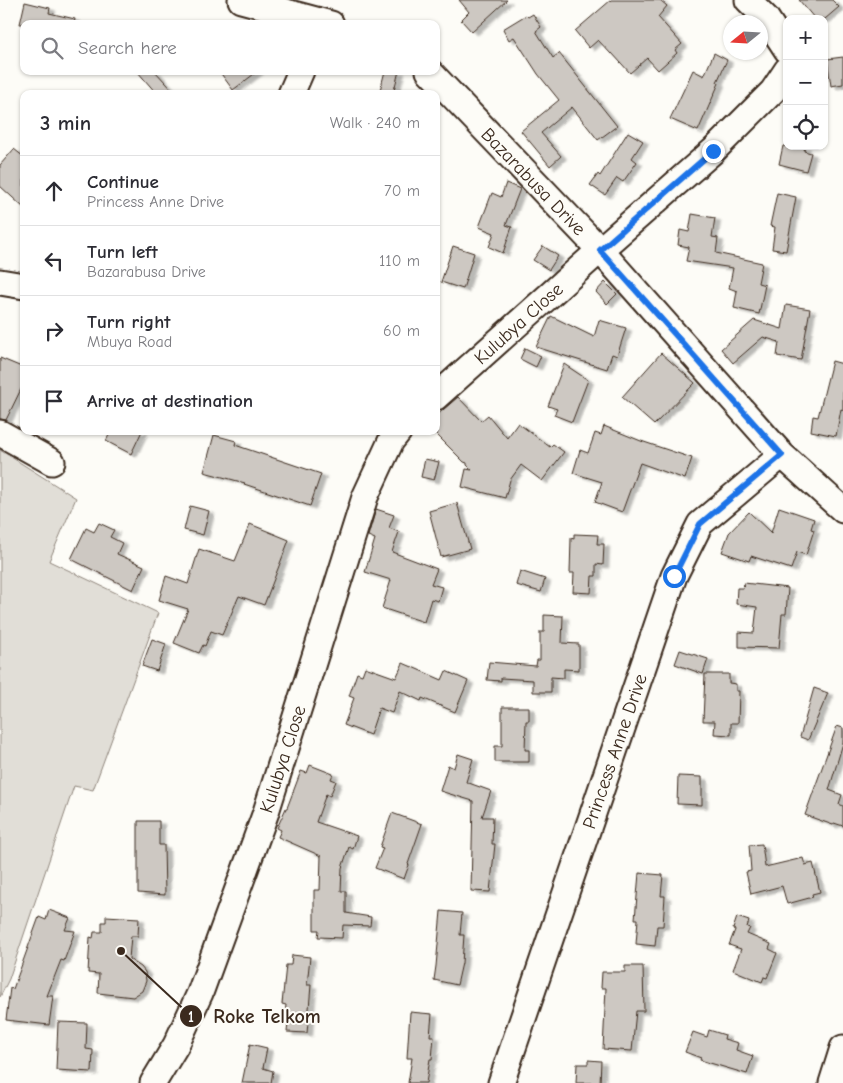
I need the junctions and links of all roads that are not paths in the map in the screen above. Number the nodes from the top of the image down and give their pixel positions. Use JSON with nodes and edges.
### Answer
{"nodes":[{"id":1,"x":241,"y":0,"type":"edge"},
{"id":2,"x":748,"y":0,"type":"edge"},
{"id":3,"x":311,"y":20,"type":"edge"},
{"id":4,"x":783,"y":44,"type":"edge"},
{"id":5,"x":299,"y":75,"type":"edge"},
{"id":6,"x":434,"y":75,"type":"edge"},
{"id":7,"x":783,"y":76,"type":"edge"},
{"id":8,"x":294,"y":90,"type":"edge"},
{"id":9,"x":600,"y":250,"type":"junction"},
{"id":10,"x":0,"y":282,"type":"edge"},
{"id":11,"x":20,"y":285,"type":"edge"},
{"id":12,"x":440,"y":393,"type":"edge"},
{"id":13,"x":0,"y":433,"type":"edge"},
{"id":14,"x":396,"y":435,"type":"edge"},
{"id":15,"x":782,"y":455,"type":"junction"},
{"id":16,"x":52,"y":462,"type":"dead end"},
{"id":17,"x":843,"y":510,"type":"edge"},
{"id":18,"x":843,"y":1048,"type":"edge"},
{"id":19,"x":153,"y":1083,"type":"edge"},
{"id":20,"x":501,"y":1083,"type":"edge"},
{"id":21,"x":832,"y":1083,"type":"edge"}],
"edges":[{"from":1,"to":3,"type":"street"},
{"from":2,"to":4,"type":"street"},
{"from":5,"to":8,"type":"street"},
{"from":6,"to":9,"type":"street","name":"Bazarabusa Drive"},
{"from":7,"to":9,"type":"street","name":"Kulubya Close"},
{"from":9,"to":12,"type":"street","name":"Kulubya Close"},
{"from":9,"to":15,"type":"street","name":"Bazarabusa Drive"},
{"from":10,"to":11,"type":"street"},
{"from":13,"to":16,"type":"street"},
{"from":14,"to":19,"type":"street","name":"Kulubya Close"},
{"from":15,"to":17,"type":"street","name":"Bazarabusa Drive"},
{"from":15,"to":20,"type":"street","name":"Princess Anne Drive"},
{"from":18,"to":21,"type":"street"}]}
